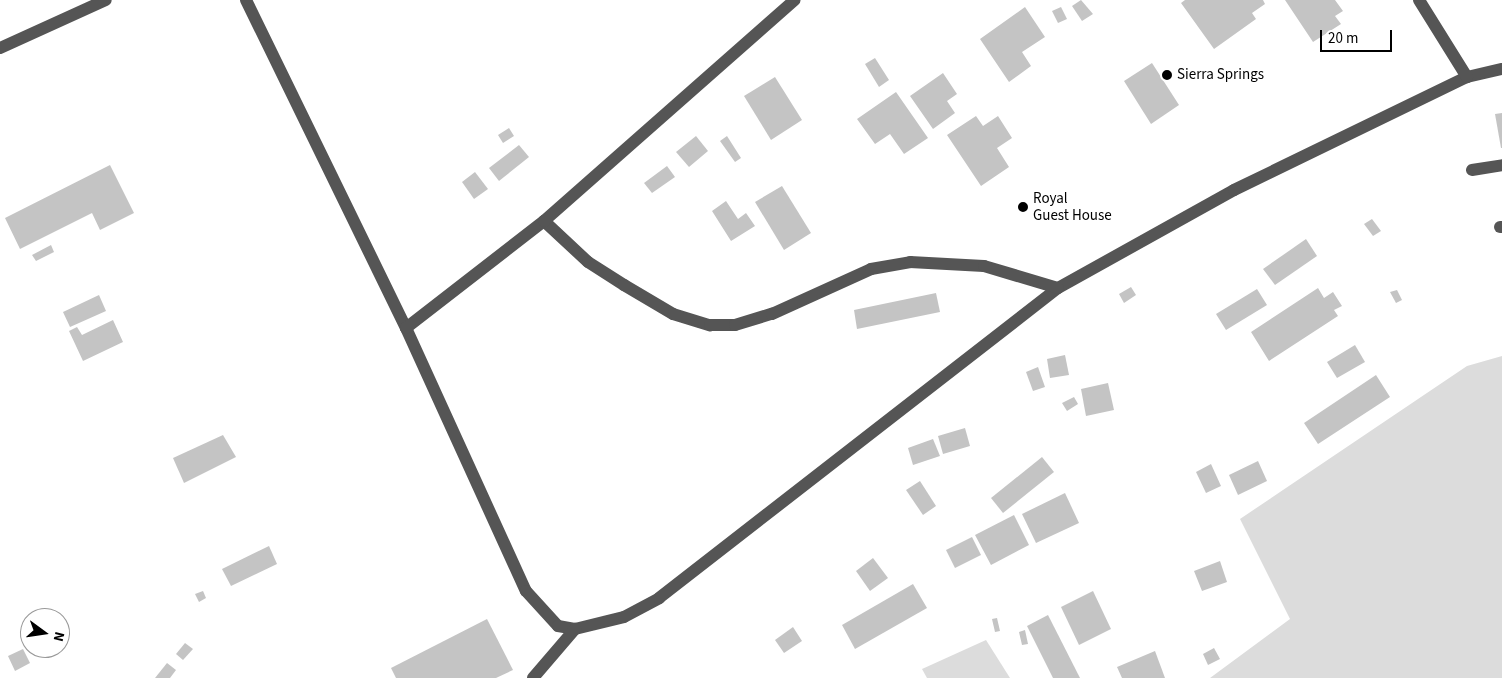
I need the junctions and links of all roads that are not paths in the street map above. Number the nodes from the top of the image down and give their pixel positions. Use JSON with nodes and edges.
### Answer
{"nodes":[{"id":1,"x":106,"y":0,"type":"edge"},
{"id":2,"x":246,"y":0,"type":"edge"},
{"id":3,"x":795,"y":0,"type":"edge"},
{"id":4,"x":1419,"y":0,"type":"edge"},
{"id":5,"x":0,"y":48,"type":"edge"},
{"id":6,"x":1502,"y":69,"type":"edge"},
{"id":7,"x":1467,"y":78,"type":"junction"},
{"id":8,"x":1502,"y":165,"type":"edge"},
{"id":9,"x":1472,"y":170,"type":"dead end"},
{"id":10,"x":544,"y":221,"type":"junction"},
{"id":11,"x":1058,"y":288,"type":"junction"},
{"id":12,"x":406,"y":328,"type":"junction"},
{"id":13,"x":575,"y":629,"type":"junction"},
{"id":14,"x":533,"y":678,"type":"edge"}],
"edges":[{"from":1,"to":5,"type":"street"},
{"from":2,"to":12,"type":"street"},
{"from":3,"to":10,"type":"street"},
{"from":4,"to":7,"type":"street"},
{"from":6,"to":7,"type":"street"},
{"from":7,"to":11,"type":"street"},
{"from":8,"to":9,"type":"street"},
{"from":10,"to":11,"type":"street"},
{"from":10,"to":12,"type":"street"},
{"from":11,"to":13,"type":"street"},
{"from":12,"to":13,"type":"street"},
{"from":13,"to":14,"type":"street"}]}
